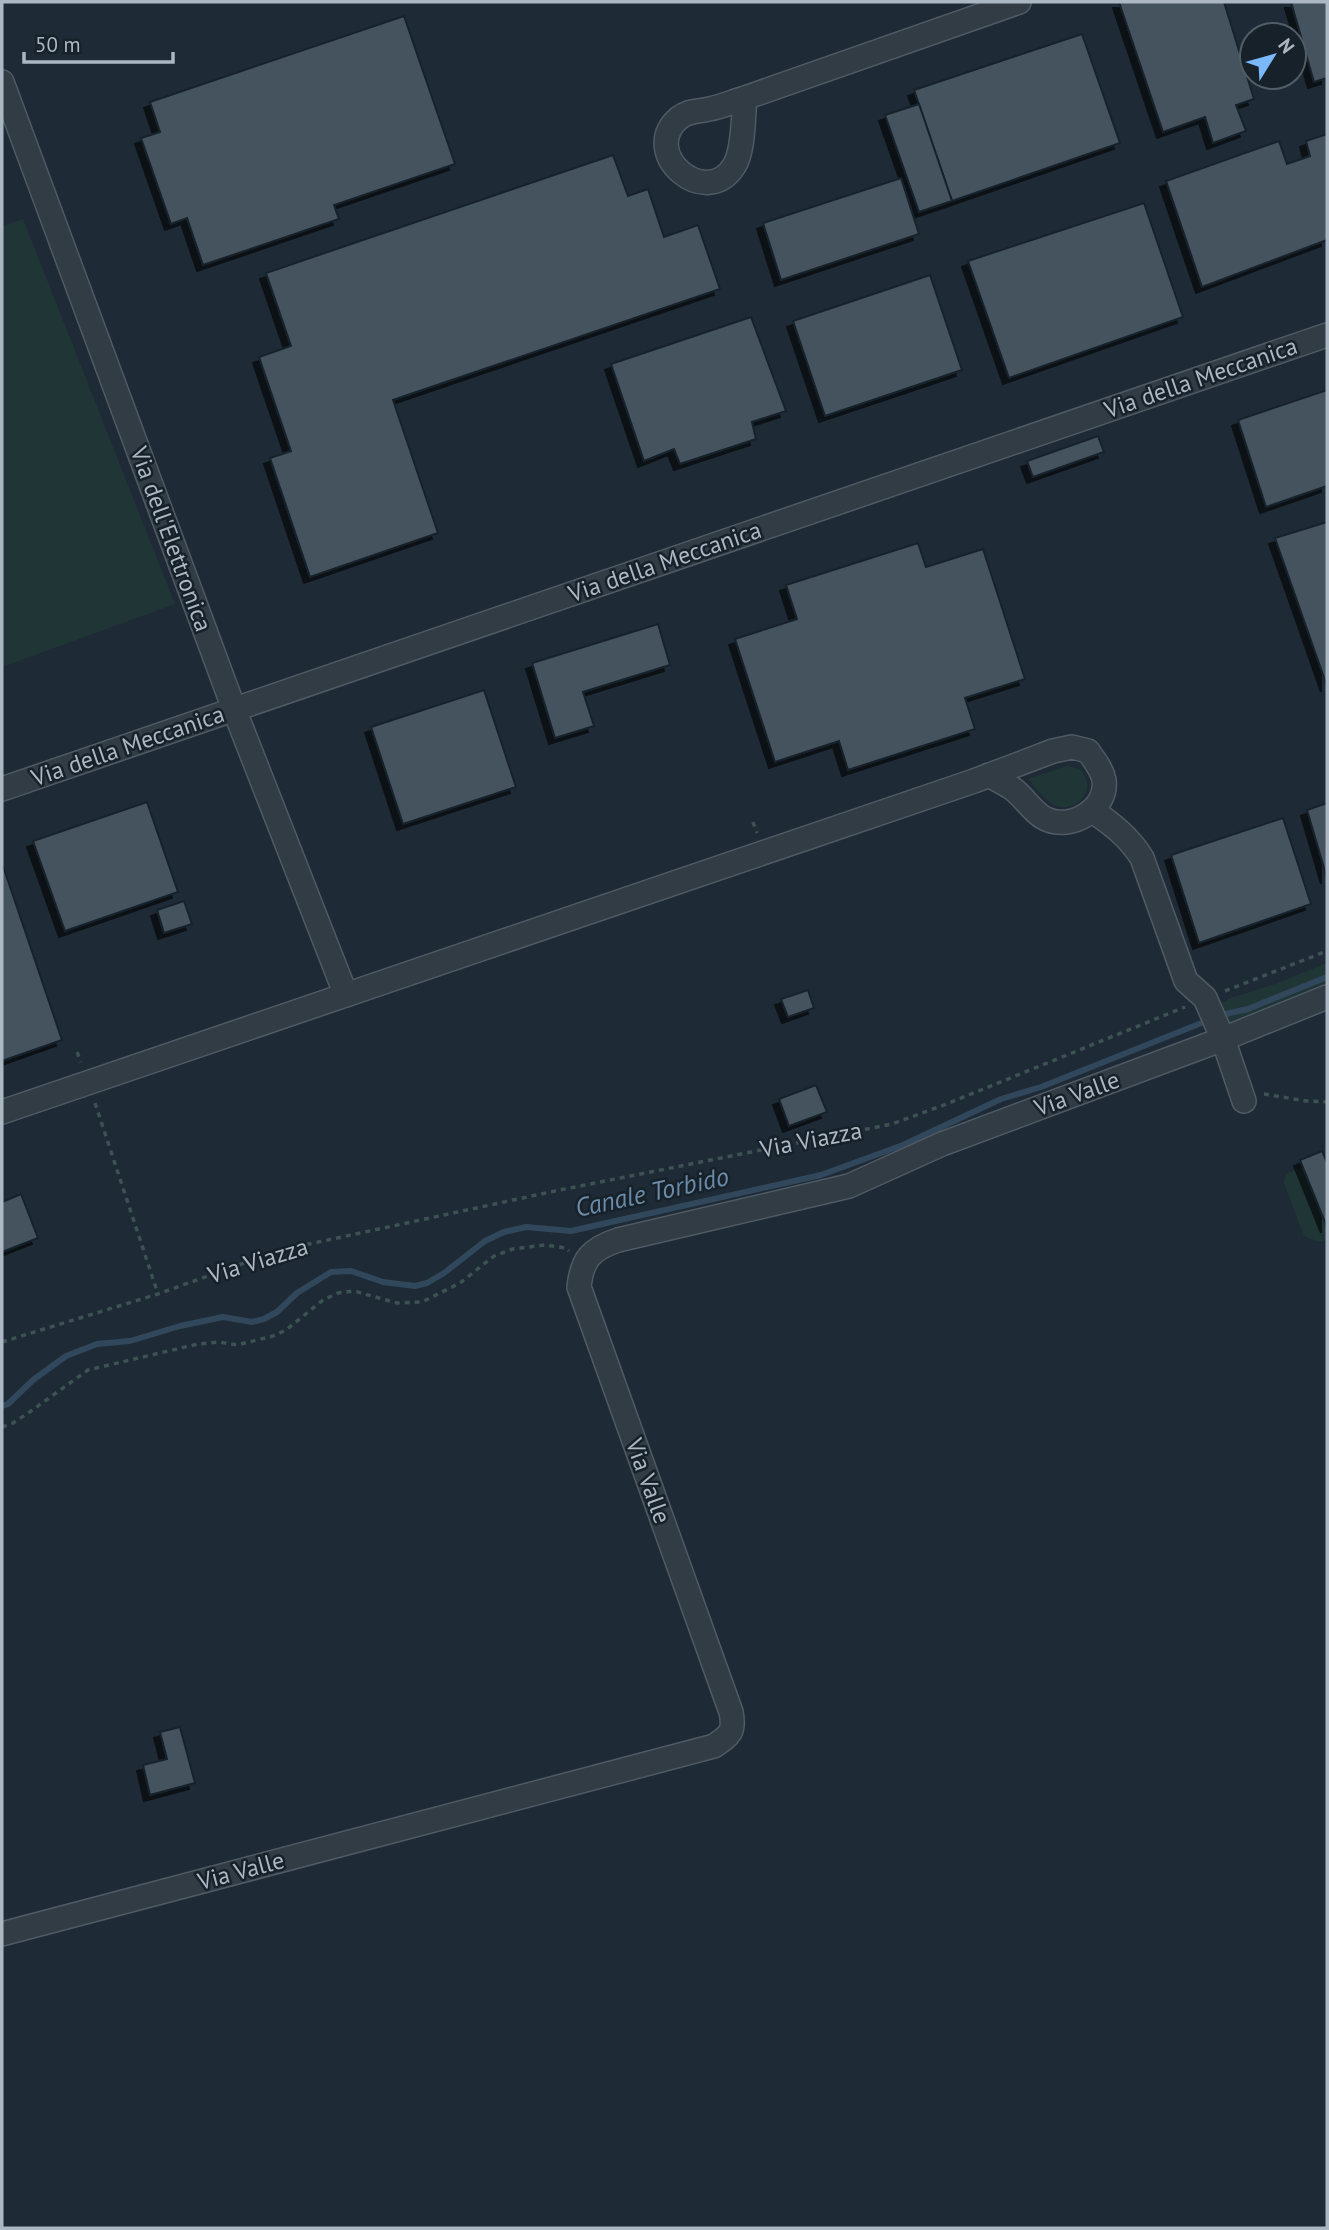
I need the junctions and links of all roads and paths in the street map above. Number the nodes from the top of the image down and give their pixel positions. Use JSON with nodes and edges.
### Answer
{"nodes":[{"id":1,"x":1019,"y":2,"type":"edge"},
{"id":2,"x":2,"y":82,"type":"edge"},
{"id":3,"x":745,"y":97,"type":"dead end"},
{"id":4,"x":1327,"y":335,"type":"edge"},
{"id":5,"x":234,"y":709,"type":"junction"},
{"id":6,"x":989,"y":775,"type":"junction"},
{"id":7,"x":2,"y":789,"type":"edge"},
{"id":8,"x":1093,"y":811,"type":"junction"},
{"id":9,"x":1327,"y":951,"type":"edge"},
{"id":10,"x":346,"y":995,"type":"junction"},
{"id":11,"x":1327,"y":997,"type":"edge"},
{"id":12,"x":1205,"y":998,"type":"junction"},
{"id":13,"x":1223,"y":1039,"type":"junction"},
{"id":14,"x":88,"y":1083,"type":"junction"},
{"id":15,"x":1248,"y":1097,"type":"joint"},
{"id":16,"x":1327,"y":1102,"type":"edge"},
{"id":17,"x":2,"y":1112,"type":"edge"},
{"id":18,"x":581,"y":1271,"type":"junction"},
{"id":19,"x":158,"y":1294,"type":"junction"},
{"id":20,"x":2,"y":1341,"type":"edge"},
{"id":21,"x":2,"y":1427,"type":"edge"},
{"id":22,"x":2,"y":1934,"type":"edge"}],
"edges":[{"from":1,"to":3,"type":"street"},
{"from":2,"to":5,"type":"street","name":"Via dell'Elettronica"},
{"from":4,"to":5,"type":"street","name":"Via della Meccanica"},
{"from":5,"to":7,"type":"street","name":"Via della Meccanica"},
{"from":5,"to":10,"type":"street","name":"Via dell'Elettronica"},
{"from":6,"to":8,"type":"street"},
{"from":6,"to":8,"type":"street"},
{"from":6,"to":10,"type":"street"},
{"from":8,"to":12,"type":"street"},
{"from":9,"to":12,"type":"path","name":"Via Viazza"},
{"from":10,"to":14,"type":"street"},
{"from":11,"to":13,"type":"street","name":"Via Valle"},
{"from":12,"to":13,"type":"street"},
{"from":12,"to":19,"type":"path","name":"Via Viazza"},
{"from":13,"to":15,"type":"street"},
{"from":13,"to":18,"type":"street","name":"Via Valle"},
{"from":14,"to":17,"type":"street"},
{"from":14,"to":19,"type":"path"},
{"from":15,"to":16,"type":"path"},
{"from":18,"to":21,"type":"path"},
{"from":18,"to":22,"type":"street","name":"Via Valle"},
{"from":19,"to":20,"type":"path","name":"Via Viazza"}]}
